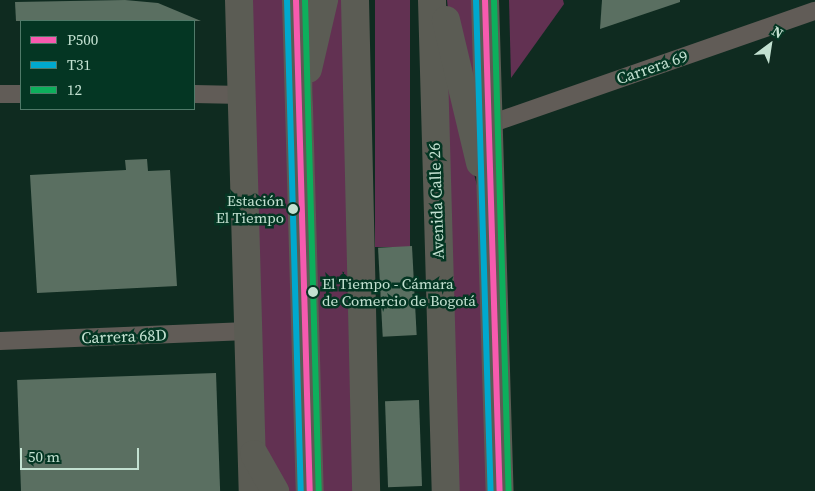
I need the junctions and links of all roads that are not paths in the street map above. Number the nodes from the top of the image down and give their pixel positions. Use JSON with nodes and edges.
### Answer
{"nodes":[{"id":1,"x":239,"y":0,"type":"edge"},
{"id":2,"x":296,"y":0,"type":"edge"},
{"id":3,"x":324,"y":0,"type":"edge"},
{"id":4,"x":355,"y":0,"type":"edge"},
{"id":5,"x":432,"y":0,"type":"edge"},
{"id":6,"x":443,"y":0,"type":"edge"},
{"id":7,"x":485,"y":0,"type":"edge"},
{"id":8,"x":815,"y":10,"type":"edge"},
{"id":9,"x":0,"y":94,"type":"edge"},
{"id":10,"x":20,"y":94,"type":"edge"},
{"id":11,"x":195,"y":94,"type":"edge"},
{"id":12,"x":242,"y":94,"type":"junction"},
{"id":13,"x":300,"y":110,"type":"junction"},
{"id":14,"x":490,"y":124,"type":"junction"},
{"id":15,"x":492,"y":205,"type":"junction"},
{"id":16,"x":248,"y":331,"type":"junction"},
{"id":17,"x":0,"y":341,"type":"edge"},
{"id":18,"x":252,"y":451,"type":"junction"},
{"id":19,"x":253,"y":491,"type":"edge"},
{"id":20,"x":274,"y":491,"type":"edge"},
{"id":21,"x":310,"y":491,"type":"edge"},
{"id":22,"x":366,"y":491,"type":"edge"},
{"id":23,"x":446,"y":491,"type":"edge"},
{"id":24,"x":500,"y":491,"type":"edge"}],
"edges":[{"from":1,"to":12,"type":"main road"},
{"from":2,"to":13,"type":"main road"},
{"from":3,"to":13,"type":"main road"},
{"from":4,"to":22,"type":"main road"},
{"from":5,"to":23,"type":"main road","name":"Avenida Calle 26"},
{"from":6,"to":15,"type":"main road"},
{"from":7,"to":14,"type":"main road"},
{"from":8,"to":14,"type":"street","name":"Carrera 69"},
{"from":9,"to":10,"type":"street"},
{"from":11,"to":12,"type":"street"},
{"from":12,"to":16,"type":"main road"},
{"from":13,"to":21,"type":"main road"},
{"from":14,"to":15,"type":"main road"},
{"from":15,"to":24,"type":"main road"},
{"from":16,"to":17,"type":"street","name":"Carrera 68D"},
{"from":16,"to":18,"type":"main road"},
{"from":18,"to":19,"type":"main road"},
{"from":18,"to":20,"type":"main road"}]}
